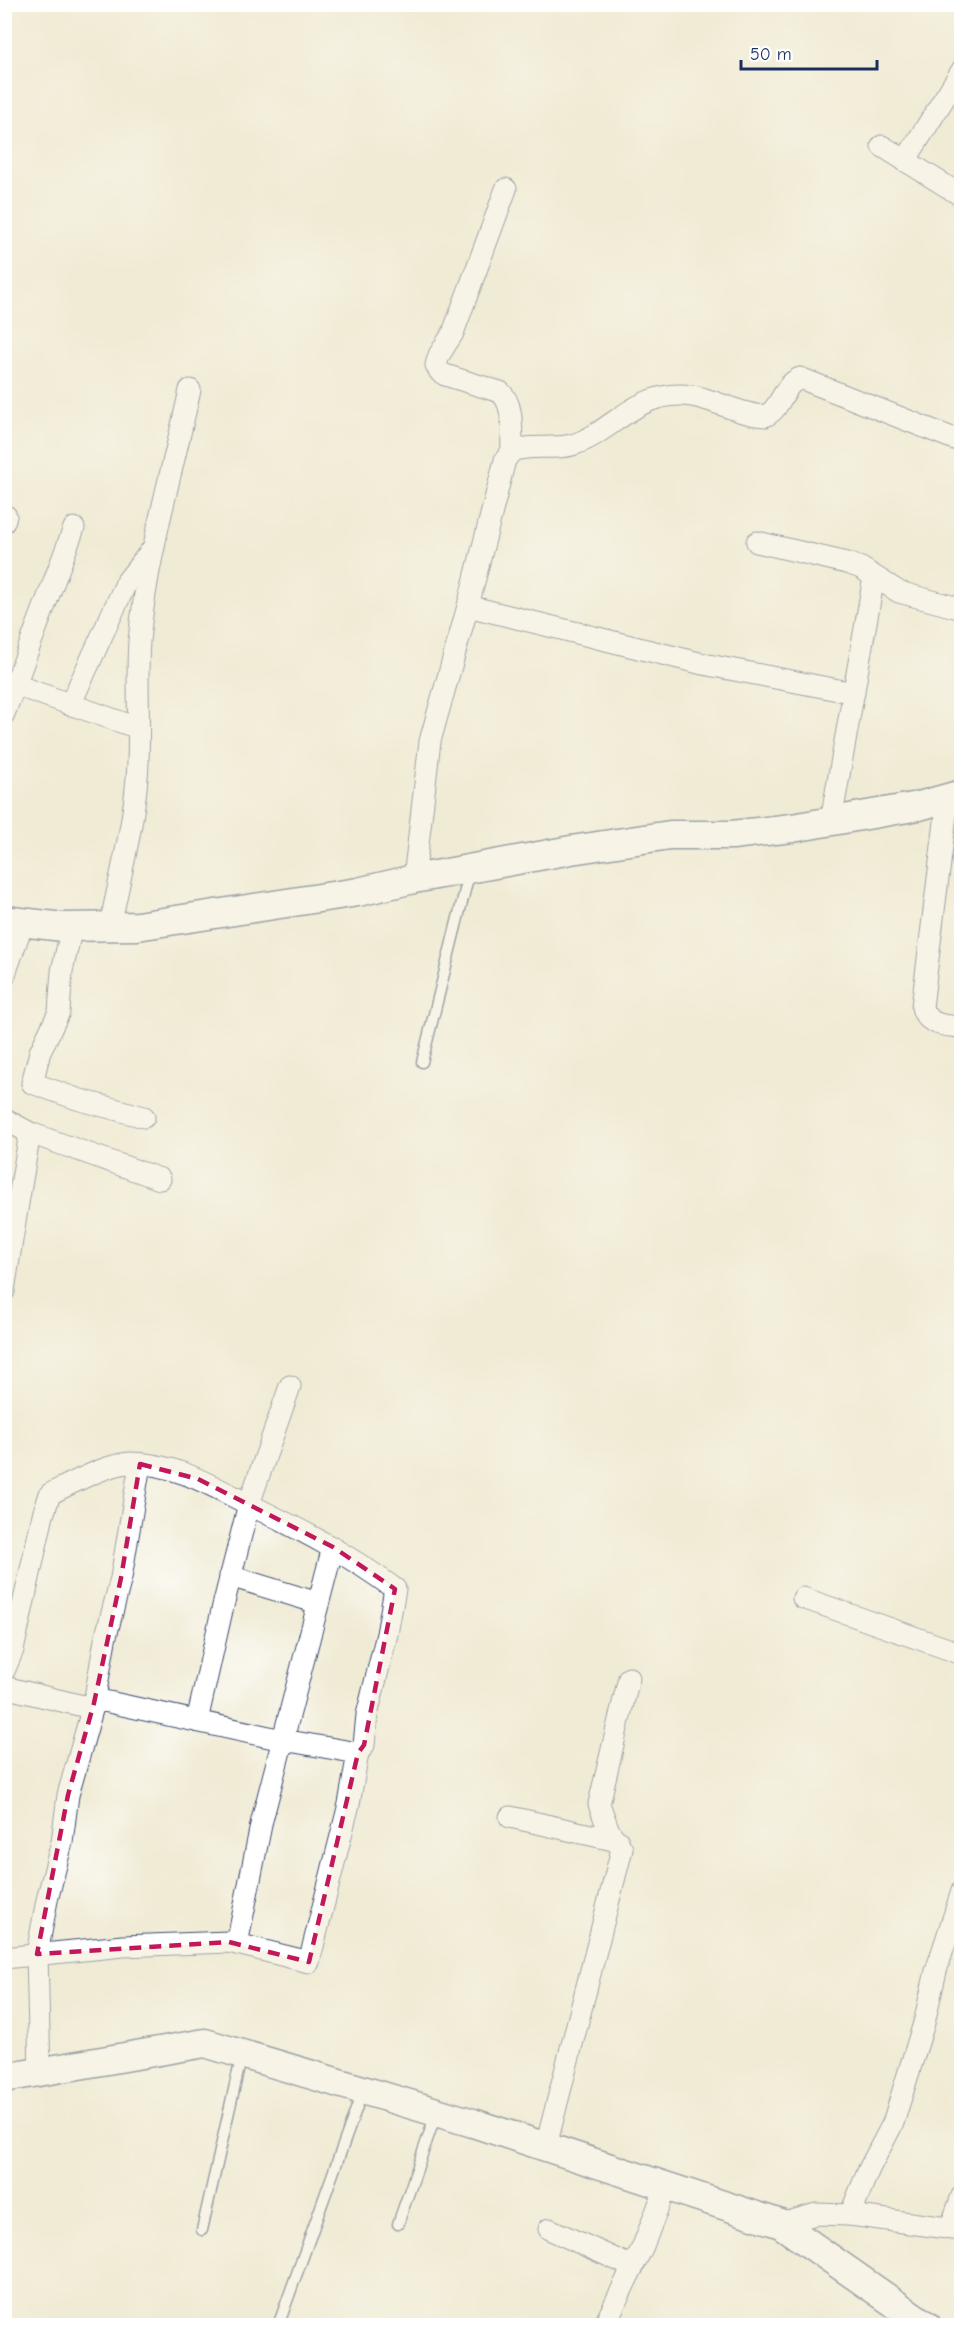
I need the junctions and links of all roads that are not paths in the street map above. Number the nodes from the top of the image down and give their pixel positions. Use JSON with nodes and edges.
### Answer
{"nodes":[{"id":1,"x":962,"y":70,"type":"edge"},
{"id":2,"x":882,"y":146,"type":"dead end"},
{"id":3,"x":905,"y":161,"type":"junction"},
{"id":4,"x":506,"y":189,"type":"dead end"},
{"id":5,"x":962,"y":196,"type":"edge"},
{"id":6,"x":190,"y":390,"type":"dead end"},
{"id":7,"x":962,"y":442,"type":"edge"},
{"id":8,"x":512,"y":451,"type":"junction"},
{"id":9,"x":74,"y":528,"type":"dead end"},
{"id":10,"x":757,"y":542,"type":"dead end"},
{"id":11,"x":155,"y":546,"type":"junction"},
{"id":12,"x":874,"y":577,"type":"junction"},
{"id":13,"x":468,"y":606,"type":"junction"},
{"id":14,"x":962,"y":609,"type":"edge"},
{"id":15,"x":10,"y":682,"type":"edge"},
{"id":16,"x":854,"y":693,"type":"junction"},
{"id":17,"x":70,"y":705,"type":"junction"},
{"id":18,"x":4,"y":714,"type":"edge"},
{"id":19,"x":138,"y":728,"type":"junction"},
{"id":20,"x":955,"y":796,"type":"edge"},
{"id":21,"x":831,"y":821,"type":"junction"},
{"id":22,"x":470,"y":868,"type":"junction"},
{"id":23,"x":414,"y":879,"type":"junction"},
{"id":24,"x":14,"y":921,"type":"edge"},
{"id":25,"x":110,"y":926,"type":"junction"},
{"id":26,"x":72,"y":927,"type":"junction"},
{"id":27,"x":4,"y":978,"type":"edge"},
{"id":28,"x":962,"y":1027,"type":"edge"},
{"id":29,"x":423,"y":1062,"type":"dead end"},
{"id":30,"x":144,"y":1117,"type":"dead end"},
{"id":31,"x":4,"y":1119,"type":"edge"},
{"id":32,"x":30,"y":1132,"type":"junction"},
{"id":33,"x":160,"y":1179,"type":"dead end"},
{"id":34,"x":4,"y":1291,"type":"edge"},
{"id":35,"x":290,"y":1386,"type":"dead end"},
{"id":36,"x":140,"y":1464,"type":"junction"},
{"id":37,"x":249,"y":1504,"type":"junction"},
{"id":38,"x":333,"y":1547,"type":"junction"},
{"id":39,"x":230,"y":1576,"type":"junction"},
{"id":40,"x":803,"y":1598,"type":"dead end"},
{"id":41,"x":318,"y":1603,"type":"junction"},
{"id":42,"x":962,"y":1654,"type":"edge"},
{"id":43,"x":4,"y":1671,"type":"edge"},
{"id":44,"x":629,"y":1678,"type":"dead end"},
{"id":45,"x":4,"y":1687,"type":"edge"},
{"id":46,"x":94,"y":1703,"type":"junction"},
{"id":47,"x":197,"y":1721,"type":"junction"},
{"id":48,"x":284,"y":1740,"type":"junction"},
{"id":49,"x":358,"y":1753,"type":"junction"},
{"id":50,"x":510,"y":1816,"type":"dead end"},
{"id":51,"x":618,"y":1841,"type":"junction"},
{"id":52,"x":962,"y":1891,"type":"edge"},
{"id":53,"x":237,"y":1944,"type":"junction"},
{"id":54,"x":37,"y":1954,"type":"junction"},
{"id":55,"x":4,"y":1958,"type":"edge"},
{"id":56,"x":242,"y":2054,"type":"junction"},
{"id":57,"x":40,"y":2073,"type":"junction"},
{"id":58,"x":4,"y":2078,"type":"edge"},
{"id":59,"x":363,"y":2090,"type":"junction"},
{"id":60,"x":436,"y":2112,"type":"junction"},
{"id":61,"x":546,"y":2146,"type":"junction"},
{"id":62,"x":666,"y":2186,"type":"junction"},
{"id":63,"x":962,"y":2196,"type":"edge"},
{"id":64,"x":850,"y":2215,"type":"junction"},
{"id":65,"x":398,"y":2224,"type":"dead end"},
{"id":66,"x":781,"y":2224,"type":"junction"},
{"id":67,"x":549,"y":2229,"type":"dead end"},
{"id":68,"x":956,"y":2229,"type":"edge"},
{"id":69,"x":202,"y":2230,"type":"dead end"},
{"id":70,"x":633,"y":2267,"type":"junction"},
{"id":71,"x":278,"y":2325,"type":"edge"},
{"id":72,"x":604,"y":2325,"type":"edge"},
{"id":73,"x":927,"y":2325,"type":"edge"}],
"edges":[{"from":1,"to":3,"type":"street"},
{"from":2,"to":3,"type":"street"},
{"from":3,"to":5,"type":"street"},
{"from":4,"to":8,"type":"street"},
{"from":6,"to":11,"type":"street"},
{"from":7,"to":8,"type":"street"},
{"from":8,"to":13,"type":"street"},
{"from":9,"to":15,"type":"street"},
{"from":10,"to":12,"type":"street"},
{"from":11,"to":17,"type":"street"},
{"from":11,"to":19,"type":"street"},
{"from":12,"to":14,"type":"street"},
{"from":12,"to":16,"type":"street"},
{"from":13,"to":16,"type":"street"},
{"from":13,"to":23,"type":"street"},
{"from":15,"to":17,"type":"street"},
{"from":15,"to":18,"type":"street"},
{"from":16,"to":21,"type":"street"},
{"from":17,"to":19,"type":"street"},
{"from":19,"to":25,"type":"street"},
{"from":20,"to":21,"type":"street"},
{"from":20,"to":28,"type":"street"},
{"from":21,"to":22,"type":"street"},
{"from":22,"to":23,"type":"street"},
{"from":22,"to":29,"type":"lane"},
{"from":23,"to":25,"type":"street"},
{"from":24,"to":26,"type":"street"},
{"from":24,"to":27,"type":"street"},
{"from":25,"to":26,"type":"street"},
{"from":26,"to":30,"type":"street"},
{"from":31,"to":32,"type":"street"},
{"from":32,"to":33,"type":"street"},
{"from":32,"to":34,"type":"street"},
{"from":35,"to":37,"type":"street"},
{"from":36,"to":37,"type":"street"},
{"from":36,"to":43,"type":"street"},
{"from":36,"to":46,"type":"street"},
{"from":37,"to":38,"type":"street"},
{"from":37,"to":39,"type":"street"},
{"from":38,"to":41,"type":"street"},
{"from":38,"to":49,"type":"street"},
{"from":39,"to":41,"type":"street"},
{"from":39,"to":47,"type":"street"},
{"from":40,"to":42,"type":"street"},
{"from":41,"to":48,"type":"street"},
{"from":44,"to":51,"type":"street"},
{"from":45,"to":46,"type":"street"},
{"from":46,"to":47,"type":"street"},
{"from":46,"to":54,"type":"street"},
{"from":47,"to":48,"type":"street"},
{"from":48,"to":49,"type":"street"},
{"from":48,"to":53,"type":"street"},
{"from":49,"to":53,"type":"street"},
{"from":50,"to":51,"type":"street"},
{"from":51,"to":61,"type":"street"},
{"from":52,"to":64,"type":"street"},
{"from":53,"to":54,"type":"street"},
{"from":54,"to":55,"type":"street"},
{"from":54,"to":57,"type":"street"},
{"from":56,"to":57,"type":"street"},
{"from":56,"to":59,"type":"street"},
{"from":56,"to":69,"type":"lane"},
{"from":57,"to":58,"type":"street"},
{"from":59,"to":60,"type":"street"},
{"from":59,"to":71,"type":"lane"},
{"from":60,"to":61,"type":"street"},
{"from":60,"to":65,"type":"lane"},
{"from":61,"to":62,"type":"street"},
{"from":62,"to":66,"type":"street"},
{"from":62,"to":70,"type":"street"},
{"from":63,"to":68,"type":"street"},
{"from":64,"to":66,"type":"street"},
{"from":64,"to":68,"type":"street"},
{"from":66,"to":73,"type":"street"},
{"from":67,"to":70,"type":"street"},
{"from":70,"to":72,"type":"street"}]}
